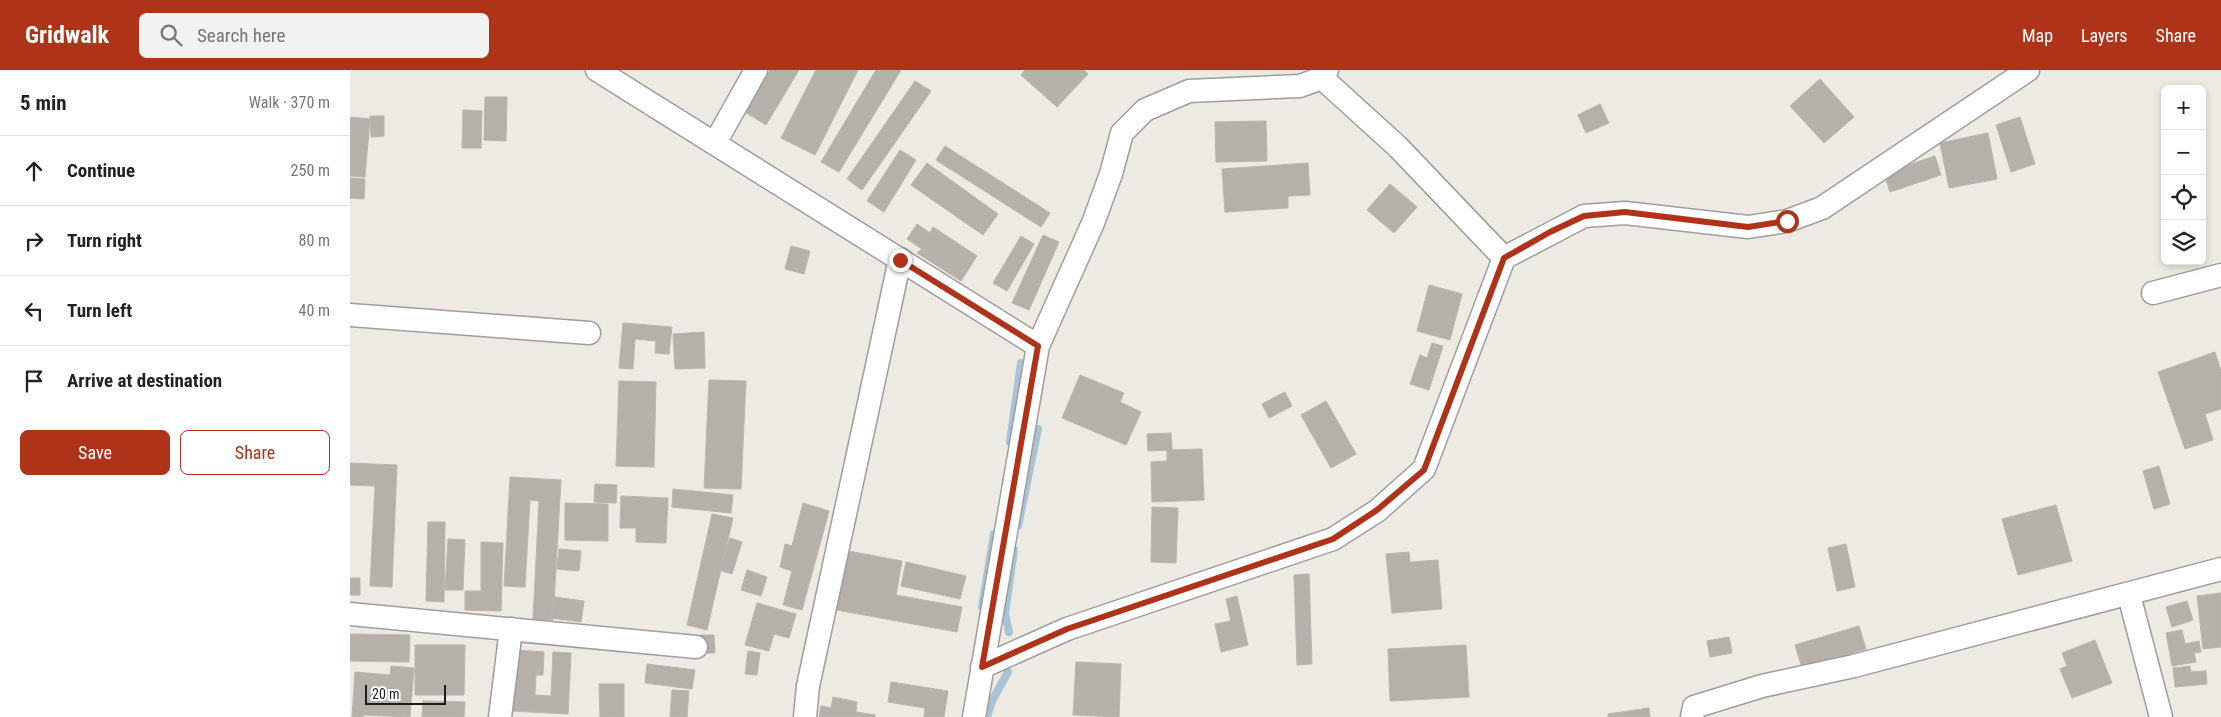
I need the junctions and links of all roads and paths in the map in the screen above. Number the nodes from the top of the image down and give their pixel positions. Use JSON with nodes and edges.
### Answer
{"nodes":[{"id":1,"x":597,"y":70,"type":"edge"},
{"id":2,"x":756,"y":70,"type":"edge"},
{"id":3,"x":2028,"y":70,"type":"edge"},
{"id":4,"x":1324,"y":74,"type":"edge"},
{"id":5,"x":715,"y":143,"type":"junction"},
{"id":6,"x":1504,"y":258,"type":"junction"},
{"id":7,"x":900,"y":260,"type":"junction"},
{"id":8,"x":2221,"y":275,"type":"edge"},
{"id":9,"x":2153,"y":293,"type":"dead end"},
{"id":10,"x":350,"y":315,"type":"edge"},
{"id":11,"x":589,"y":333,"type":"dead end"},
{"id":12,"x":1038,"y":346,"type":"junction"},
{"id":13,"x":2221,"y":569,"type":"edge"},
{"id":14,"x":2129,"y":594,"type":"junction"},
{"id":15,"x":350,"y":614,"type":"edge"},
{"id":16,"x":511,"y":629,"type":"junction"},
{"id":17,"x":696,"y":647,"type":"dead end"},
{"id":18,"x":982,"y":667,"type":"junction"},
{"id":19,"x":500,"y":717,"type":"edge"},
{"id":20,"x":805,"y":717,"type":"edge"},
{"id":21,"x":974,"y":717,"type":"edge"},
{"id":22,"x":1692,"y":717,"type":"edge"},
{"id":23,"x":2161,"y":717,"type":"edge"}],
"edges":[{"from":1,"to":5,"type":"street"},
{"from":2,"to":5,"type":"street"},
{"from":3,"to":6,"type":"street"},
{"from":4,"to":6,"type":"street"},
{"from":4,"to":12,"type":"street"},
{"from":5,"to":7,"type":"street"},
{"from":6,"to":18,"type":"street"},
{"from":7,"to":12,"type":"street"},
{"from":7,"to":20,"type":"street"},
{"from":8,"to":9,"type":"street"},
{"from":10,"to":11,"type":"street"},
{"from":12,"to":18,"type":"street"},
{"from":13,"to":14,"type":"street"},
{"from":14,"to":22,"type":"street"},
{"from":14,"to":23,"type":"street"},
{"from":15,"to":16,"type":"street"},
{"from":16,"to":17,"type":"street"},
{"from":16,"to":19,"type":"street"},
{"from":18,"to":21,"type":"street"}]}
